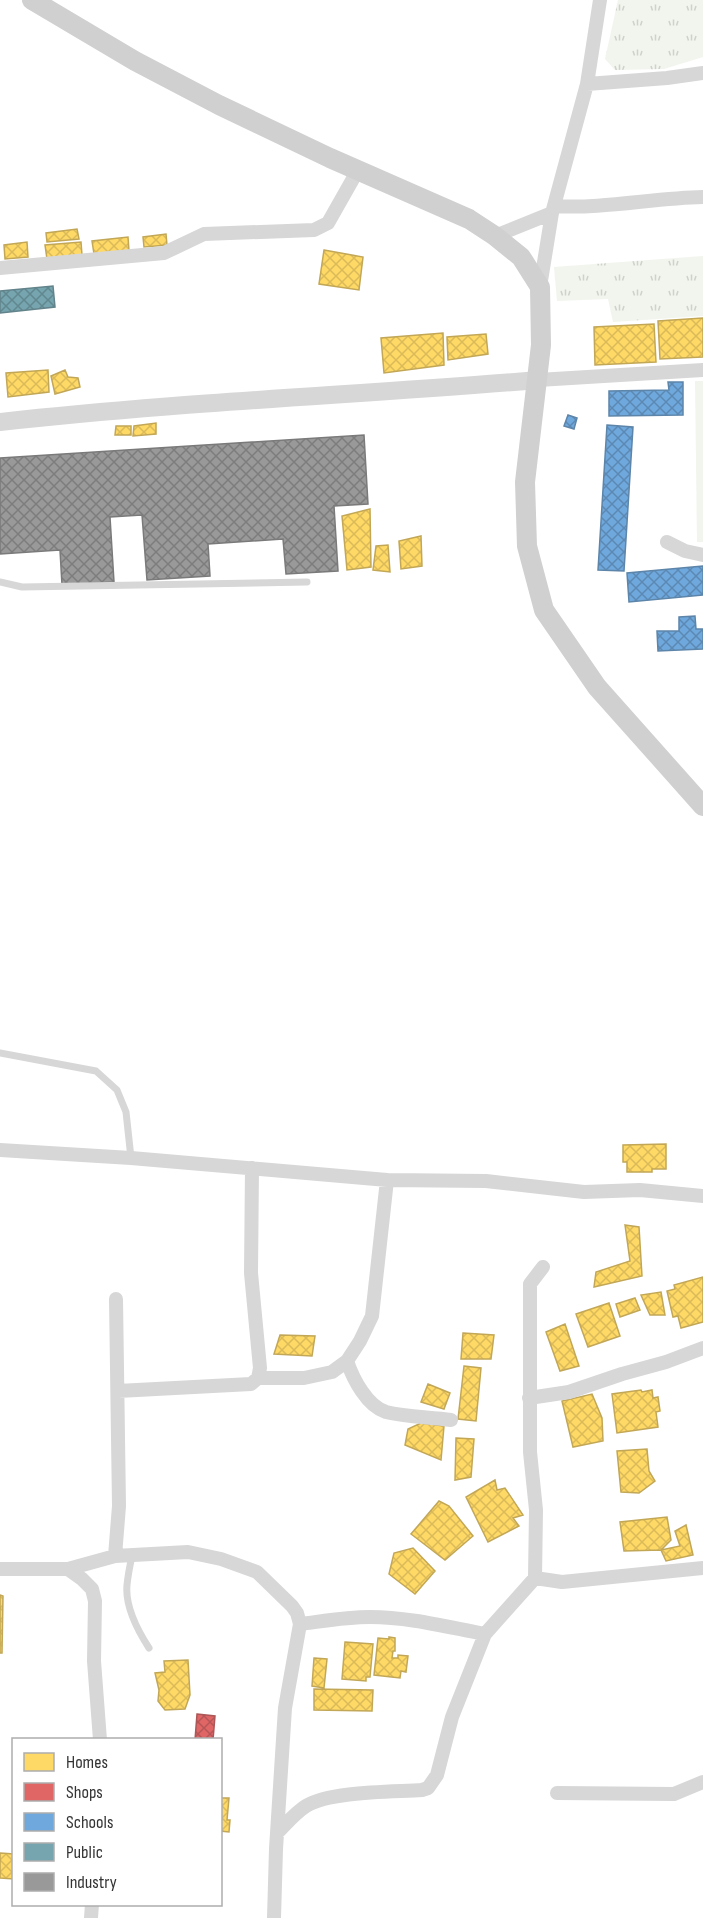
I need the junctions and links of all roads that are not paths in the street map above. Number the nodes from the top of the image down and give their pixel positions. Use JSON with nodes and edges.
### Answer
{"nodes":[{"id":1,"x":32,"y":0,"type":"edge"},
{"id":2,"x":600,"y":0,"type":"edge"},
{"id":3,"x":703,"y":73,"type":"edge"},
{"id":4,"x":587,"y":84,"type":"junction"},
{"id":5,"x":358,"y":170,"type":"junction"},
{"id":6,"x":703,"y":197,"type":"edge"},
{"id":7,"x":553,"y":210,"type":"junction"},
{"id":8,"x":495,"y":236,"type":"junction"},
{"id":9,"x":0,"y":268,"type":"edge"},
{"id":10,"x":540,"y":287,"type":"junction"},
{"id":11,"x":703,"y":370,"type":"edge"},
{"id":12,"x":538,"y":380,"type":"junction"},
{"id":13,"x":0,"y":422,"type":"edge"},
{"id":14,"x":667,"y":542,"type":"dead end"},
{"id":15,"x":703,"y":555,"type":"edge"},
{"id":16,"x":0,"y":582,"type":"edge"},
{"id":17,"x":307,"y":582,"type":"dead end"},
{"id":18,"x":703,"y":806,"type":"edge"},
{"id":19,"x":0,"y":1053,"type":"edge"},
{"id":20,"x":0,"y":1150,"type":"edge"},
{"id":21,"x":131,"y":1158,"type":"junction"},
{"id":22,"x":252,"y":1168,"type":"junction"},
{"id":23,"x":387,"y":1180,"type":"junction"},
{"id":24,"x":703,"y":1196,"type":"edge"},
{"id":25,"x":543,"y":1267,"type":"dead end"},
{"id":26,"x":116,"y":1299,"type":"dead end"},
{"id":27,"x":703,"y":1348,"type":"edge"},
{"id":28,"x":347,"y":1361,"type":"junction"},
{"id":29,"x":258,"y":1378,"type":"junction"},
{"id":30,"x":118,"y":1391,"type":"junction"},
{"id":31,"x":529,"y":1398,"type":"junction"},
{"id":32,"x":451,"y":1419,"type":"dead end"},
{"id":33,"x":115,"y":1556,"type":"junction"},
{"id":34,"x":132,"y":1556,"type":"junction"},
{"id":35,"x":703,"y":1568,"type":"edge"},
{"id":36,"x":0,"y":1569,"type":"edge"},
{"id":37,"x":68,"y":1569,"type":"junction"},
{"id":38,"x":535,"y":1578,"type":"junction"},
{"id":39,"x":300,"y":1624,"type":"junction"},
{"id":40,"x":485,"y":1634,"type":"junction"},
{"id":41,"x":149,"y":1648,"type":"dead end"},
{"id":42,"x":100,"y":1738,"type":"edge"},
{"id":43,"x":703,"y":1782,"type":"edge"},
{"id":44,"x":557,"y":1793,"type":"dead end"},
{"id":45,"x":278,"y":1832,"type":"junction"},
{"id":46,"x":274,"y":1918,"type":"edge"}],
"edges":[{"from":1,"to":5,"type":"main road"},
{"from":2,"to":4,"type":"street"},
{"from":3,"to":4,"type":"street"},
{"from":4,"to":7,"type":"street"},
{"from":5,"to":8,"type":"main road"},
{"from":5,"to":9,"type":"street"},
{"from":6,"to":7,"type":"street"},
{"from":7,"to":8,"type":"street"},
{"from":7,"to":10,"type":"street"},
{"from":8,"to":10,"type":"main road"},
{"from":10,"to":12,"type":"main road"},
{"from":11,"to":12,"type":"street"},
{"from":12,"to":13,"type":"street"},
{"from":12,"to":18,"type":"main road"},
{"from":14,"to":15,"type":"street"},
{"from":16,"to":17,"type":"lane"},
{"from":19,"to":21,"type":"lane"},
{"from":20,"to":21,"type":"street"},
{"from":21,"to":22,"type":"street"},
{"from":22,"to":23,"type":"street"},
{"from":22,"to":29,"type":"street"},
{"from":23,"to":24,"type":"street"},
{"from":23,"to":28,"type":"street"},
{"from":25,"to":31,"type":"street"},
{"from":26,"to":30,"type":"street"},
{"from":27,"to":31,"type":"street"},
{"from":28,"to":29,"type":"street"},
{"from":28,"to":32,"type":"street"},
{"from":29,"to":30,"type":"street"},
{"from":30,"to":33,"type":"street"},
{"from":31,"to":38,"type":"street"},
{"from":33,"to":34,"type":"street"},
{"from":33,"to":37,"type":"street"},
{"from":34,"to":39,"type":"street"},
{"from":34,"to":41,"type":"lane"},
{"from":35,"to":38,"type":"street"},
{"from":36,"to":37,"type":"street"},
{"from":37,"to":42,"type":"street"},
{"from":38,"to":40,"type":"street"},
{"from":39,"to":40,"type":"street"},
{"from":39,"to":45,"type":"street"},
{"from":40,"to":45,"type":"street"},
{"from":43,"to":44,"type":"street"},
{"from":45,"to":46,"type":"street"}]}
